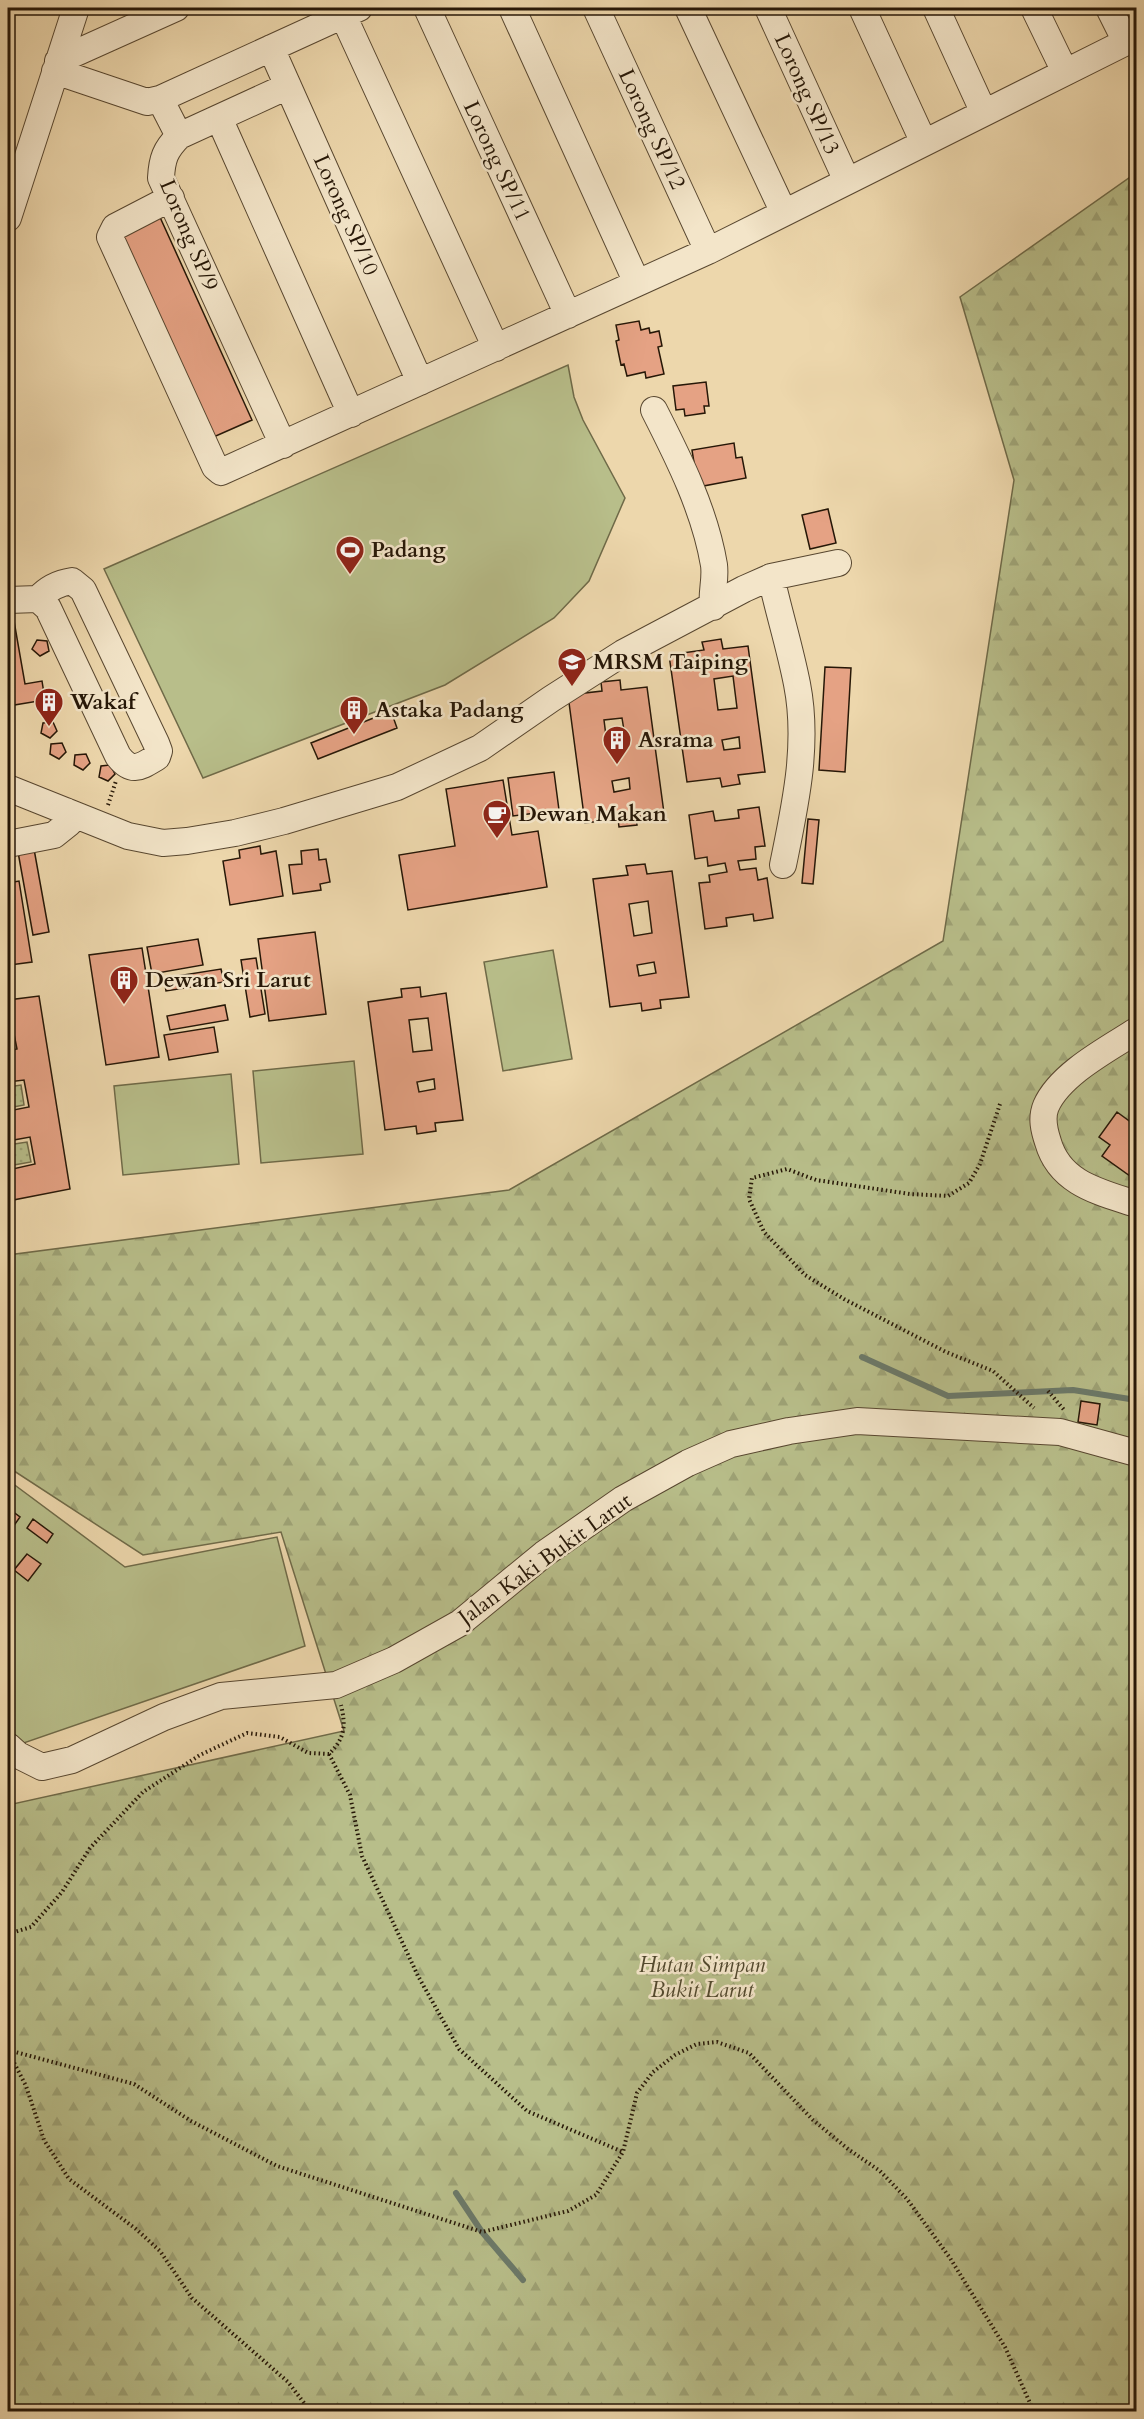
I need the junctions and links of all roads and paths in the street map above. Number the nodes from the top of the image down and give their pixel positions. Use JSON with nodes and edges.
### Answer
{"nodes":[{"id":1,"x":76,"y":8,"type":"edge"},
{"id":2,"x":176,"y":8,"type":"edge"},
{"id":3,"x":427,"y":8,"type":"edge"},
{"id":4,"x":512,"y":8,"type":"edge"},
{"id":5,"x":596,"y":8,"type":"edge"},
{"id":6,"x":688,"y":8,"type":"edge"},
{"id":7,"x":768,"y":8,"type":"edge"},
{"id":8,"x":862,"y":8,"type":"edge"},
{"id":9,"x":936,"y":8,"type":"edge"},
{"id":10,"x":1034,"y":8,"type":"edge"},
{"id":11,"x":1109,"y":8,"type":"edge"},
{"id":12,"x":343,"y":12,"type":"edge"},
{"id":13,"x":271,"y":48,"type":"junction"},
{"id":14,"x":57,"y":66,"type":"junction"},
{"id":15,"x":1065,"y":72,"type":"junction"},
{"id":16,"x":288,"y":86,"type":"junction"},
{"id":17,"x":160,"y":99,"type":"junction"},
{"id":18,"x":984,"y":113,"type":"junction"},
{"id":19,"x":219,"y":118,"type":"junction"},
{"id":20,"x":179,"y":136,"type":"junction"},
{"id":21,"x":924,"y":143,"type":"junction"},
{"id":22,"x":847,"y":181,"type":"junction"},
{"id":23,"x":171,"y":198,"type":"junction"},
{"id":24,"x":784,"y":213,"type":"junction"},
{"id":25,"x":8,"y":218,"type":"edge"},
{"id":26,"x":708,"y":250,"type":"junction"},
{"id":27,"x":637,"y":283,"type":"junction"},
{"id":28,"x":568,"y":315,"type":"junction"},
{"id":29,"x":496,"y":348,"type":"junction"},
{"id":30,"x":420,"y":382,"type":"junction"},
{"id":31,"x":654,"y":410,"type":"dead end"},
{"id":32,"x":351,"y":414,"type":"junction"},
{"id":33,"x":283,"y":445,"type":"junction"},
{"id":34,"x":838,"y":563,"type":"dead end"},
{"id":35,"x":771,"y":578,"type":"junction"},
{"id":36,"x":38,"y":599,"type":"junction"},
{"id":37,"x":8,"y":600,"type":"edge"},
{"id":38,"x":713,"y":607,"type":"junction"},
{"id":39,"x":124,"y":764,"type":"junction"},
{"id":40,"x":8,"y":788,"type":"edge"},
{"id":41,"x":66,"y":811,"type":"junction"},
{"id":42,"x":101,"y":826,"type":"junction"},
{"id":43,"x":8,"y":844,"type":"edge"},
{"id":44,"x":783,"y":866,"type":"dead end"},
{"id":45,"x":1137,"y":1031,"type":"edge"},
{"id":46,"x":1000,"y":1104,"type":"dead end"},
{"id":47,"x":1137,"y":1204,"type":"edge"},
{"id":48,"x":1035,"y":1409,"type":"dead end"},
{"id":49,"x":1137,"y":1453,"type":"edge"},
{"id":50,"x":336,"y":1685,"type":"junction"},
{"id":51,"x":8,"y":1746,"type":"edge"},
{"id":52,"x":329,"y":1754,"type":"junction"},
{"id":53,"x":8,"y":1934,"type":"edge"},
{"id":54,"x":8,"y":2050,"type":"edge"},
{"id":55,"x":623,"y":2152,"type":"junction"},
{"id":56,"x":311,"y":2412,"type":"edge"},
{"id":57,"x":1034,"y":2412,"type":"edge"}],
"edges":[{"from":1,"to":14,"type":"street"},
{"from":2,"to":14,"type":"street"},
{"from":3,"to":28,"type":"street","name":"Lorong SP/11"},
{"from":4,"to":27,"type":"street"},
{"from":5,"to":26,"type":"street","name":"Lorong SP/12"},
{"from":6,"to":24,"type":"street"},
{"from":7,"to":22,"type":"street","name":"Lorong SP/13"},
{"from":8,"to":21,"type":"street"},
{"from":9,"to":18,"type":"street"},
{"from":10,"to":15,"type":"street"},
{"from":11,"to":15,"type":"street"},
{"from":12,"to":13,"type":"street"},
{"from":12,"to":29,"type":"street"},
{"from":13,"to":16,"type":"street","name":"Lorong SP/10"},
{"from":13,"to":17,"type":"street"},
{"from":14,"to":17,"type":"street"},
{"from":14,"to":25,"type":"street"},
{"from":15,"to":18,"type":"street"},
{"from":16,"to":19,"type":"street"},
{"from":16,"to":30,"type":"street","name":"Lorong SP/10"},
{"from":17,"to":20,"type":"street"},
{"from":18,"to":21,"type":"street"},
{"from":19,"to":20,"type":"street"},
{"from":19,"to":32,"type":"street"},
{"from":20,"to":23,"type":"street","name":"Lorong SP/9"},
{"from":21,"to":22,"type":"street"},
{"from":22,"to":24,"type":"street"},
{"from":23,"to":33,"type":"street","name":"Lorong SP/9"},
{"from":23,"to":33,"type":"street"},
{"from":24,"to":26,"type":"street"},
{"from":26,"to":27,"type":"street"},
{"from":27,"to":28,"type":"street"},
{"from":28,"to":29,"type":"street"},
{"from":29,"to":30,"type":"street"},
{"from":30,"to":32,"type":"street"},
{"from":31,"to":38,"type":"street"},
{"from":32,"to":33,"type":"street"},
{"from":34,"to":35,"type":"street"},
{"from":35,"to":38,"type":"street"},
{"from":35,"to":44,"type":"street"},
{"from":36,"to":37,"type":"street"},
{"from":36,"to":39,"type":"street"},
{"from":36,"to":39,"type":"street"},
{"from":38,"to":42,"type":"street"},
{"from":39,"to":42,"type":"path"},
{"from":40,"to":41,"type":"street"},
{"from":41,"to":42,"type":"street"},
{"from":41,"to":43,"type":"street"},
{"from":45,"to":47,"type":"street"},
{"from":46,"to":48,"type":"path"},
{"from":49,"to":50,"type":"street","name":"Jalan Kaki Bukit Larut"},
{"from":50,"to":51,"type":"street","name":"Jalan Kaki Bukit Larut"},
{"from":50,"to":52,"type":"path"},
{"from":52,"to":53,"type":"path"},
{"from":52,"to":55,"type":"path"},
{"from":54,"to":55,"type":"path"},
{"from":54,"to":56,"type":"path"},
{"from":55,"to":57,"type":"path"}]}
